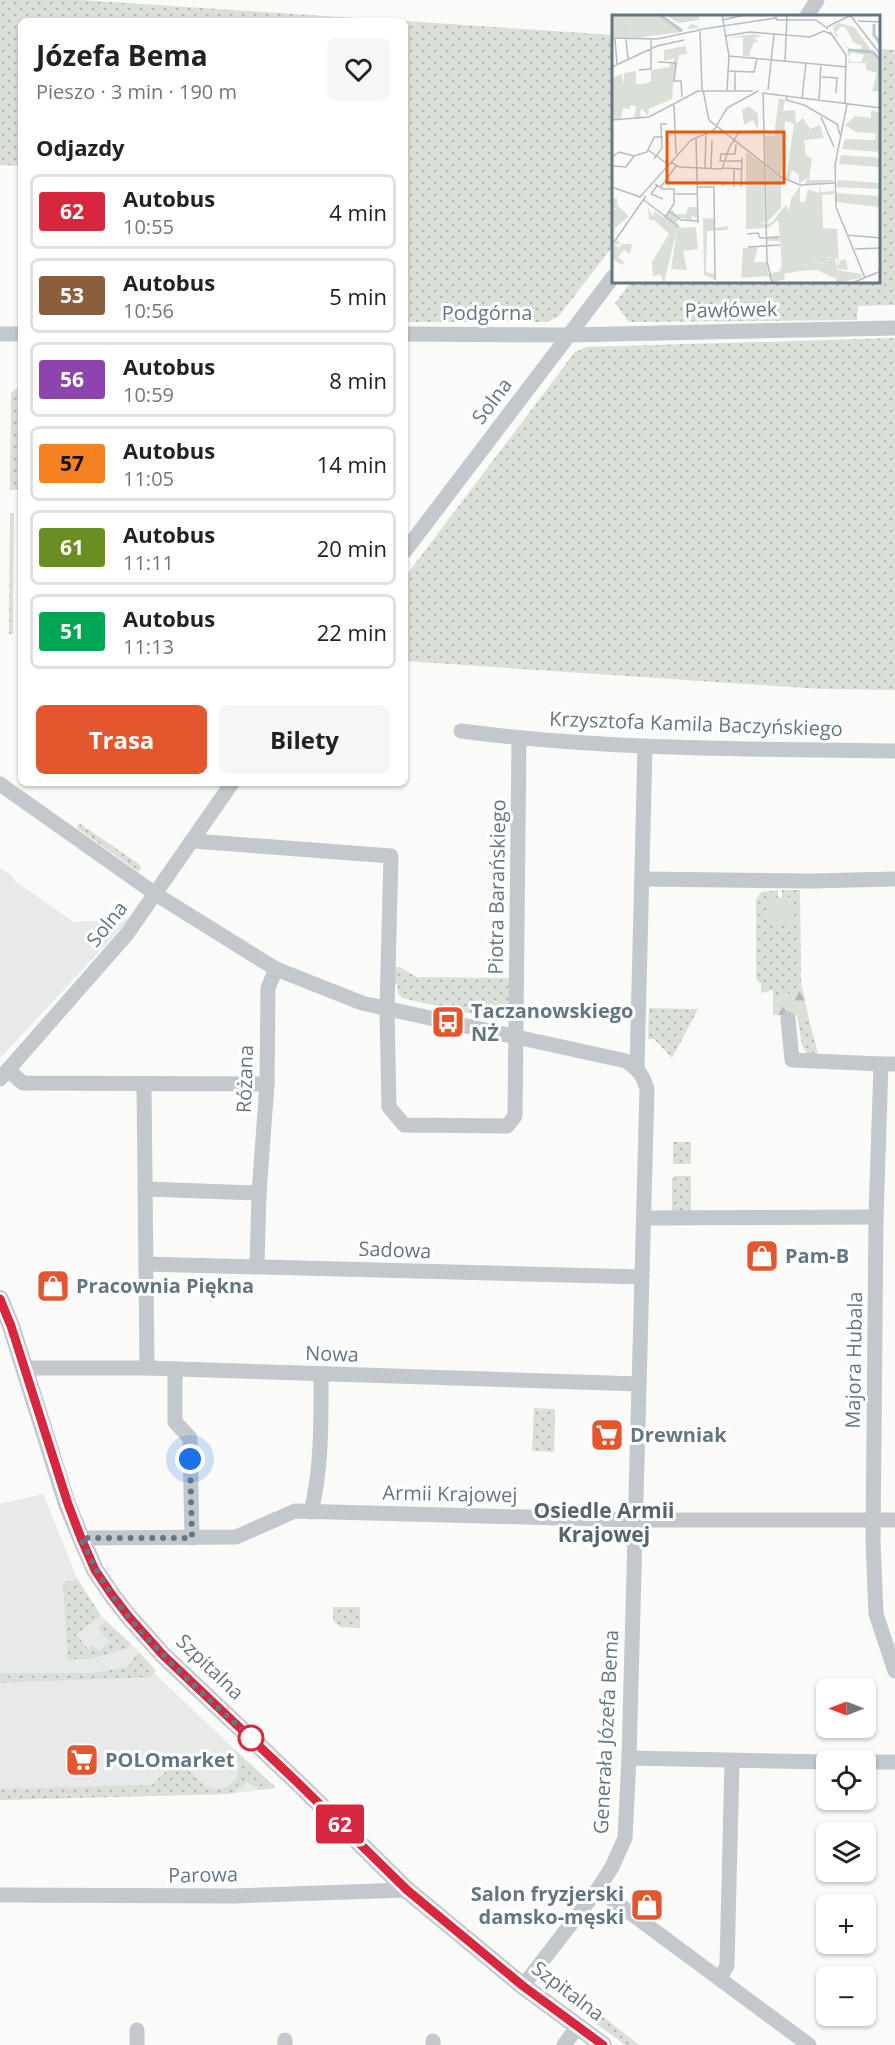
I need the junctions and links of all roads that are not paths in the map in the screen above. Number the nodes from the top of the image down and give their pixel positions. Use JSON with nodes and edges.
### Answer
{"nodes":[{"id":1,"x":817,"y":0,"type":"edge"},
{"id":2,"x":808,"y":15,"type":"edge"},
{"id":3,"x":612,"y":278,"type":"edge"},
{"id":4,"x":895,"y":328,"type":"edge"},
{"id":5,"x":0,"y":334,"type":"edge"},
{"id":6,"x":18,"y":334,"type":"edge"},
{"id":7,"x":408,"y":334,"type":"edge"},
{"id":8,"x":568,"y":335,"type":"junction"},
{"id":9,"x":408,"y":547,"type":"edge"},
{"id":10,"x":461,"y":731,"type":"dead end"},
{"id":11,"x":519,"y":738,"type":"junction"},
{"id":12,"x":645,"y":747,"type":"junction"},
{"id":13,"x":895,"y":751,"type":"edge"},
{"id":14,"x":0,"y":784,"type":"edge"},
{"id":15,"x":230,"y":786,"type":"edge"},
{"id":16,"x":193,"y":841,"type":"junction"},
{"id":17,"x":643,"y":879,"type":"junction"},
{"id":18,"x":895,"y":879,"type":"edge"},
{"id":19,"x":157,"y":895,"type":"junction"},
{"id":20,"x":276,"y":969,"type":"junction"},
{"id":21,"x":387,"y":1009,"type":"junction"},
{"id":22,"x":788,"y":1019,"type":"dead end"},
{"id":23,"x":516,"y":1036,"type":"junction"},
{"id":24,"x":888,"y":1064,"type":"edge"},
{"id":25,"x":637,"y":1068,"type":"junction"},
{"id":26,"x":4,"y":1075,"type":"edge"},
{"id":27,"x":144,"y":1084,"type":"junction"},
{"id":28,"x":267,"y":1084,"type":"junction"},
{"id":29,"x":145,"y":1189,"type":"junction"},
{"id":30,"x":259,"y":1193,"type":"junction"},
{"id":31,"x":876,"y":1217,"type":"junction"},
{"id":32,"x":644,"y":1218,"type":"junction"},
{"id":33,"x":146,"y":1264,"type":"junction"},
{"id":34,"x":258,"y":1266,"type":"junction"},
{"id":35,"x":642,"y":1277,"type":"junction"},
{"id":36,"x":0,"y":1299,"type":"edge"},
{"id":37,"x":24,"y":1368,"type":"junction"},
{"id":38,"x":147,"y":1368,"type":"junction"},
{"id":39,"x":175,"y":1369,"type":"junction"},
{"id":40,"x":321,"y":1374,"type":"junction"},
{"id":41,"x":639,"y":1384,"type":"junction"},
{"id":42,"x":311,"y":1512,"type":"junction"},
{"id":43,"x":636,"y":1520,"type":"junction"},
{"id":44,"x":895,"y":1520,"type":"edge"},
{"id":45,"x":873,"y":1521,"type":"junction"},
{"id":46,"x":81,"y":1538,"type":"junction"},
{"id":47,"x":192,"y":1538,"type":"junction"},
{"id":48,"x":895,"y":1671,"type":"edge"},
{"id":49,"x":629,"y":1758,"type":"junction"},
{"id":50,"x":732,"y":1761,"type":"junction"},
{"id":51,"x":816,"y":1762,"type":"edge"},
{"id":52,"x":876,"y":1762,"type":"edge"},
{"id":53,"x":895,"y":1762,"type":"edge"},
{"id":54,"x":598,"y":1889,"type":"junction"},
{"id":55,"x":407,"y":1890,"type":"junction"},
{"id":56,"x":0,"y":1895,"type":"edge"},
{"id":57,"x":720,"y":1978,"type":"junction"},
{"id":58,"x":523,"y":1986,"type":"junction"},
{"id":59,"x":578,"y":2025,"type":"junction"},
{"id":60,"x":564,"y":2045,"type":"edge"},
{"id":61,"x":603,"y":2045,"type":"edge"},
{"id":62,"x":809,"y":2045,"type":"edge"}],
"edges":[{"from":1,"to":2,"type":"street"},
{"from":3,"to":8,"type":"street","name":"Solna"},
{"from":4,"to":8,"type":"street","name":"Pawłówek"},
{"from":5,"to":6,"type":"street"},
{"from":7,"to":8,"type":"street","name":"Podgórna"},
{"from":8,"to":9,"type":"street","name":"Solna"},
{"from":10,"to":11,"type":"street","name":"Krzysztofa Kamila Baczyńskiego"},
{"from":11,"to":12,"type":"street","name":"Krzysztofa Kamila Baczyńskiego"},
{"from":11,"to":23,"type":"street","name":"Piotra Barańskiego"},
{"from":12,"to":13,"type":"street","name":"Krzysztofa Kamila Baczyńskiego"},
{"from":12,"to":17,"type":"street"},
{"from":14,"to":19,"type":"street"},
{"from":15,"to":16,"type":"street","name":"Solna"},
{"from":16,"to":19,"type":"street","name":"Solna"},
{"from":16,"to":21,"type":"street","name":"Piotra Barańskiego"},
{"from":17,"to":18,"type":"street"},
{"from":17,"to":25,"type":"street"},
{"from":19,"to":20,"type":"street"},
{"from":19,"to":26,"type":"street","name":"Solna"},
{"from":20,"to":21,"type":"street"},
{"from":20,"to":28,"type":"street","name":"Różana"},
{"from":21,"to":23,"type":"street"},
{"from":21,"to":23,"type":"street","name":"Piotra Barańskiego"},
{"from":22,"to":24,"type":"street","name":"Majora Hubala"},
{"from":23,"to":25,"type":"street"},
{"from":24,"to":31,"type":"street","name":"Majora Hubala"},
{"from":25,"to":32,"type":"street","name":"Generała Józefa Bema"},
{"from":26,"to":27,"type":"street"},
{"from":27,"to":28,"type":"street"},
{"from":27,"to":29,"type":"street"},
{"from":28,"to":30,"type":"street","name":"Różana"},
{"from":29,"to":30,"type":"street"},
{"from":29,"to":33,"type":"street"},
{"from":30,"to":34,"type":"street","name":"Różana"},
{"from":31,"to":32,"type":"street"},
{"from":31,"to":45,"type":"street","name":"Majora Hubala"},
{"from":32,"to":35,"type":"street","name":"Generała Józefa Bema"},
{"from":33,"to":34,"type":"street","name":"Sadowa"},
{"from":33,"to":38,"type":"street"},
{"from":34,"to":35,"type":"street","name":"Sadowa"},
{"from":35,"to":41,"type":"street","name":"Generała Józefa Bema"},
{"from":36,"to":37,"type":"street","name":"Szpitalna"},
{"from":37,"to":38,"type":"street","name":"Nowa"},
{"from":37,"to":46,"type":"street","name":"Szpitalna"},
{"from":38,"to":39,"type":"street","name":"Nowa"},
{"from":39,"to":40,"type":"street","name":"Nowa"},
{"from":39,"to":47,"type":"street"},
{"from":40,"to":41,"type":"street","name":"Nowa"},
{"from":40,"to":42,"type":"street"},
{"from":41,"to":43,"type":"street","name":"Generała Józefa Bema"},
{"from":42,"to":43,"type":"street","name":"Armii Krajowej"},
{"from":42,"to":47,"type":"street","name":"Armii Krajowej"},
{"from":43,"to":45,"type":"street","name":"Armii Krajowej"},
{"from":43,"to":49,"type":"street","name":"Generała Józefa Bema"},
{"from":44,"to":45,"type":"street","name":"Armii Krajowej"},
{"from":45,"to":48,"type":"street","name":"Majora Hubala"},
{"from":46,"to":47,"type":"street","name":"Armii Krajowej"},
{"from":46,"to":55,"type":"street","name":"Szpitalna"},
{"from":49,"to":50,"type":"street"},
{"from":49,"to":54,"type":"street","name":"Generała Józefa Bema"},
{"from":50,"to":51,"type":"street"},
{"from":50,"to":57,"type":"street"},
{"from":52,"to":53,"type":"street"},
{"from":54,"to":57,"type":"street"},
{"from":54,"to":58,"type":"street","name":"Generała Józefa Bema"},
{"from":55,"to":56,"type":"street","name":"Parowa"},
{"from":55,"to":58,"type":"street","name":"Szpitalna"},
{"from":57,"to":62,"type":"street"},
{"from":58,"to":59,"type":"street","name":"Szpitalna"},
{"from":59,"to":60,"type":"street"},
{"from":59,"to":61,"type":"street","name":"Szpitalna"}]}
